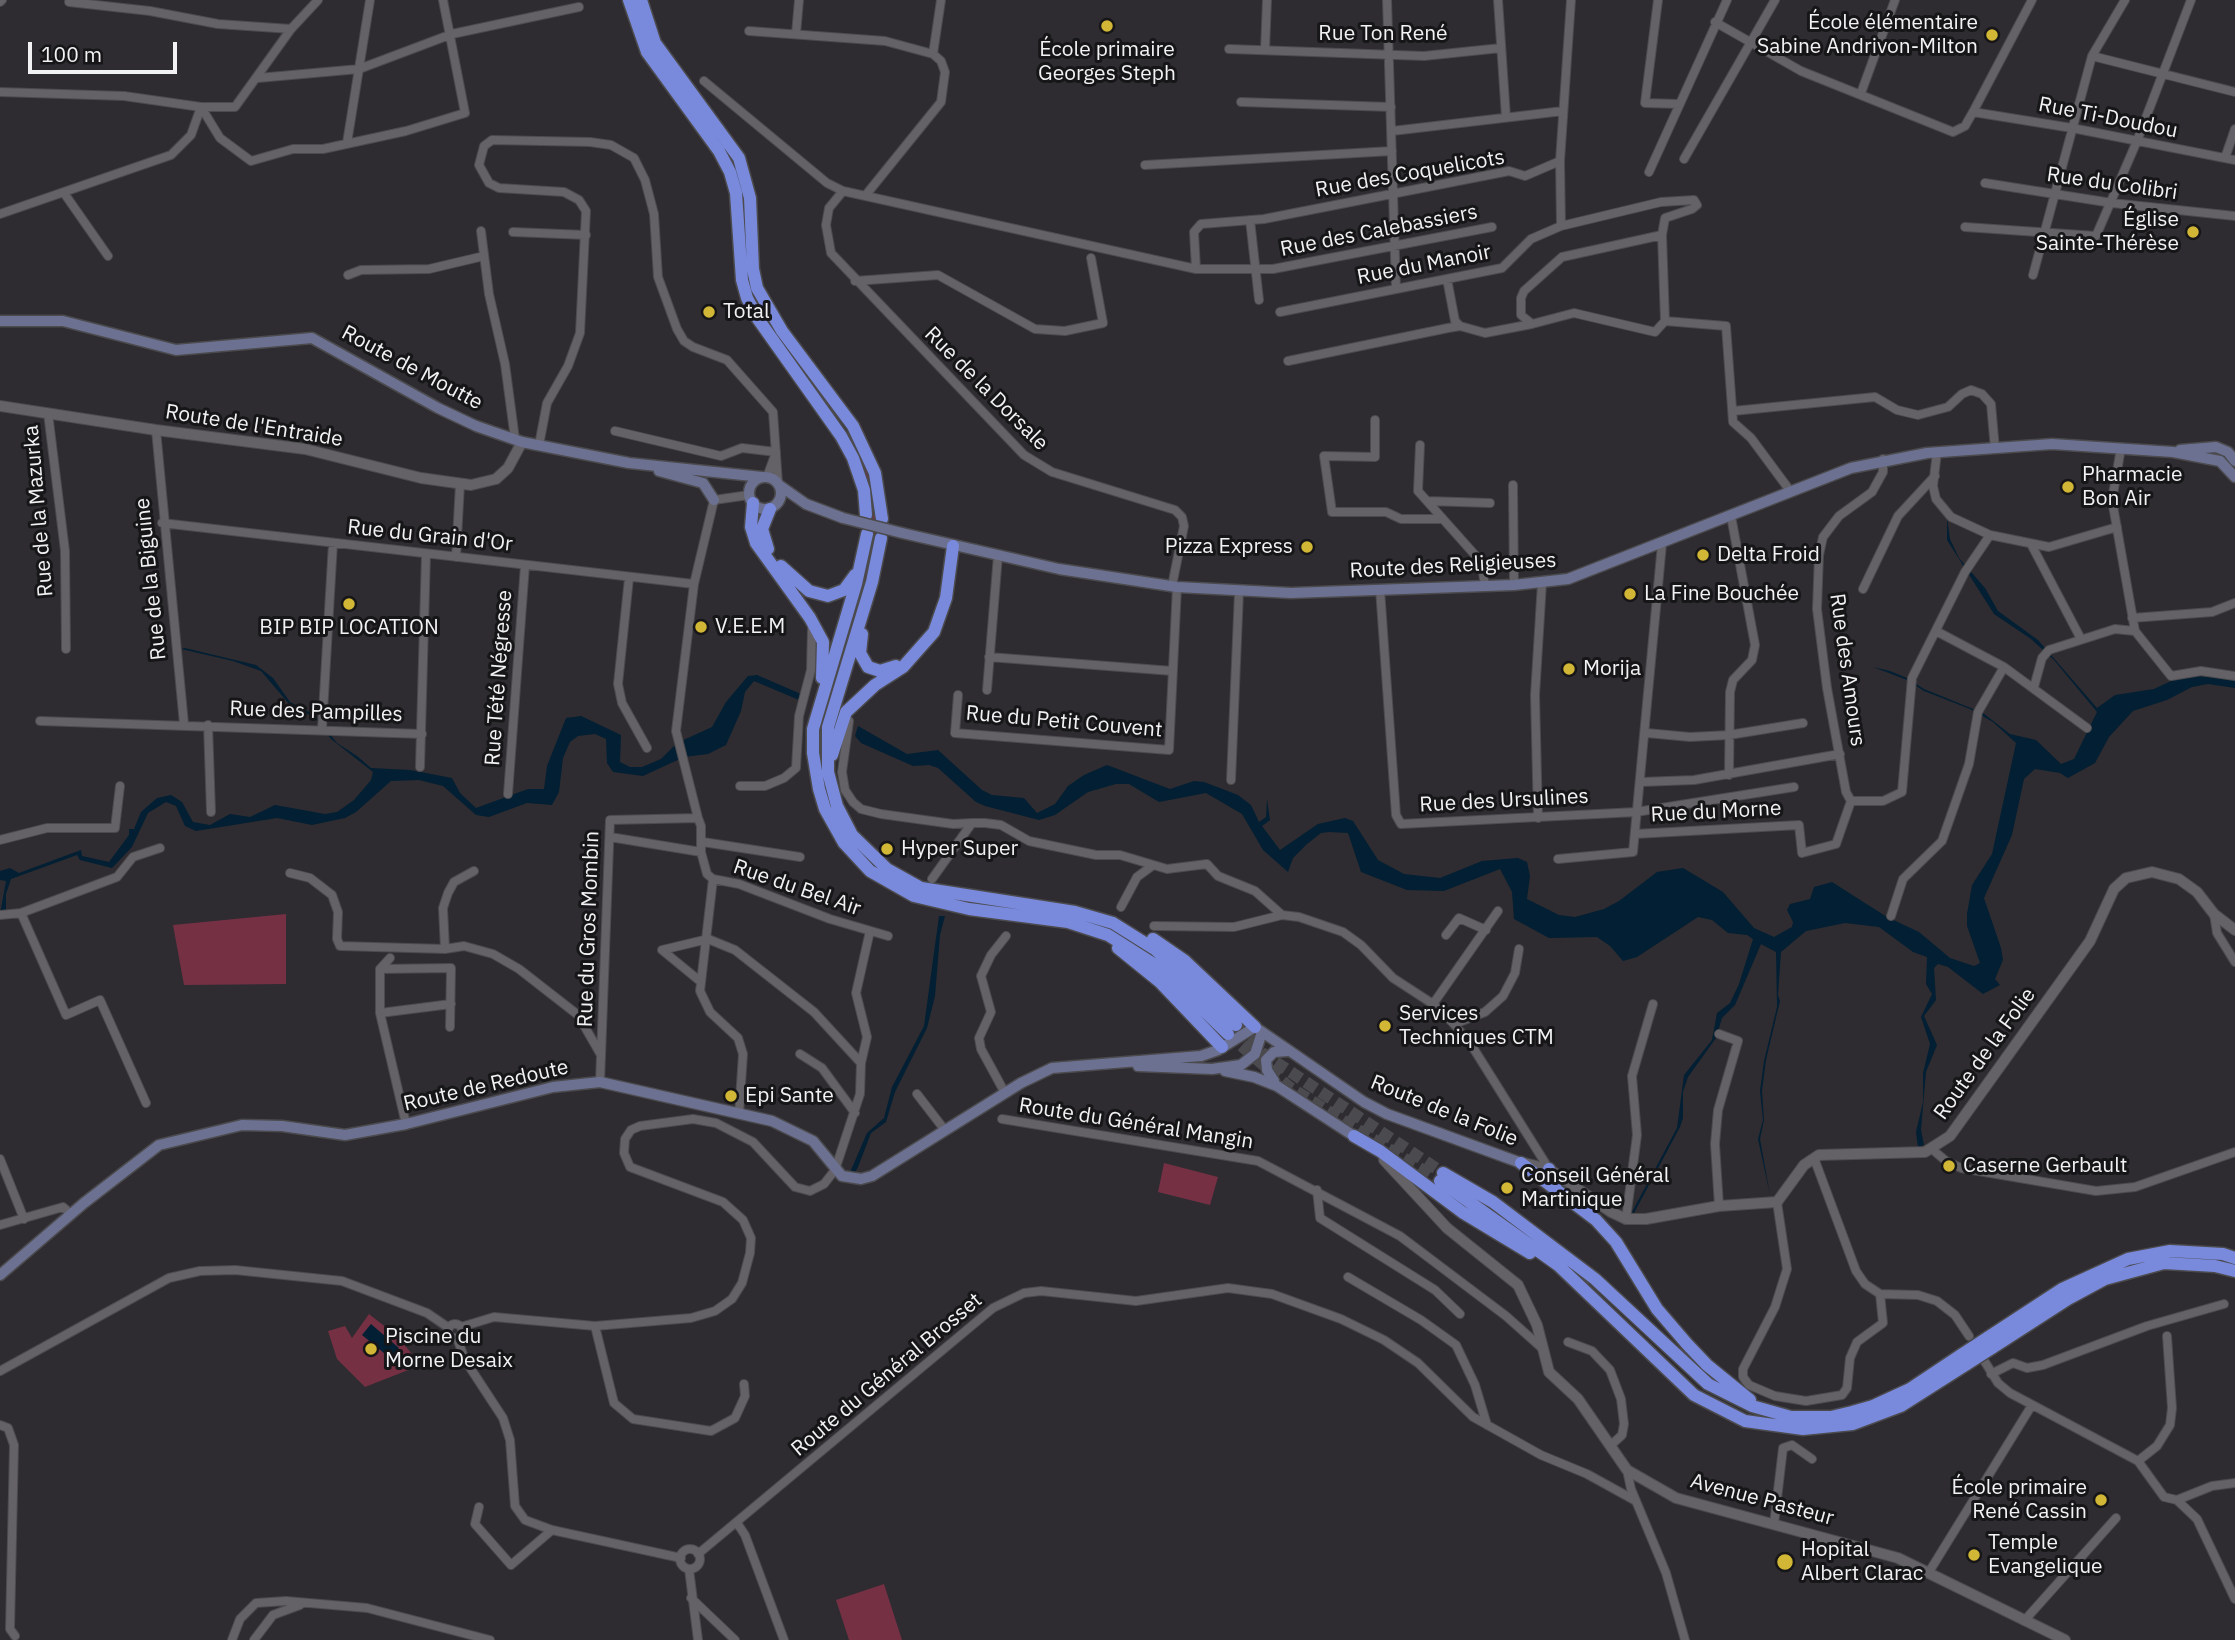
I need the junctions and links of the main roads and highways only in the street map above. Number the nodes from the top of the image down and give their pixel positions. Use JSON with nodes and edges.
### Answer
{"nodes":[{"id":1,"x":629,"y":0,"type":"edge"},
{"id":2,"x":641,"y":0,"type":"edge"},
{"id":3,"x":0,"y":321,"type":"edge"},
{"id":4,"x":2173,"y":452,"type":"junction"},
{"id":5,"x":2233,"y":453,"type":"edge"},
{"id":6,"x":629,"y":463,"type":"junction"},
{"id":7,"x":728,"y":472,"type":"junction"},
{"id":8,"x":764,"y":477,"type":"junction"},
{"id":9,"x":2235,"y":477,"type":"edge"},
{"id":10,"x":779,"y":484,"type":"junction"},
{"id":11,"x":751,"y":498,"type":"junction"},
{"id":12,"x":714,"y":500,"type":"road end"},
{"id":13,"x":806,"y":504,"type":"junction"},
{"id":14,"x":773,"y":507,"type":"junction"},
{"id":15,"x":866,"y":515,"type":"dead end"},
{"id":16,"x":882,"y":519,"type":"dead end"},
{"id":17,"x":867,"y":534,"type":"dead end"},
{"id":18,"x":881,"y":538,"type":"dead end"},
{"id":19,"x":953,"y":546,"type":"junction"},
{"id":20,"x":865,"y":548,"type":"junction"},
{"id":21,"x":872,"y":582,"type":"junction"},
{"id":22,"x":918,"y":653,"type":"junction"},
{"id":23,"x":876,"y":671,"type":"junction"},
{"id":24,"x":857,"y":701,"type":"junction"},
{"id":25,"x":815,"y":716,"type":"junction"},
{"id":26,"x":828,"y":772,"type":"junction"},
{"id":27,"x":1068,"y":922,"type":"junction"},
{"id":28,"x":1113,"y":923,"type":"junction"},
{"id":29,"x":1259,"y":1030,"type":"junction"},
{"id":30,"x":1222,"y":1047,"type":"junction"},
{"id":31,"x":1288,"y":1051,"type":"junction"},
{"id":32,"x":1100,"y":1063,"type":"junction"},
{"id":33,"x":1241,"y":1065,"type":"junction"},
{"id":34,"x":1212,"y":1069,"type":"junction"},
{"id":35,"x":1274,"y":1081,"type":"junction"},
{"id":36,"x":1296,"y":1098,"type":"junction"},
{"id":37,"x":1354,"y":1136,"type":"joint"},
{"id":38,"x":1521,"y":1163,"type":"joint"},
{"id":39,"x":1549,"y":1170,"type":"road end"},
{"id":40,"x":1556,"y":1189,"type":"junction"},
{"id":41,"x":2235,"y":1258,"type":"edge"},
{"id":42,"x":2235,"y":1271,"type":"edge"},
{"id":43,"x":0,"y":1275,"type":"edge"},
{"id":44,"x":1593,"y":1298,"type":"junction"},
{"id":45,"x":1990,"y":1343,"type":"junction"},
{"id":46,"x":1964,"y":1360,"type":"junction"},
{"id":47,"x":1785,"y":1416,"type":"junction"}],
"edges":[{"from":1,"to":15,"type":"highway"},
{"from":2,"to":16,"type":"highway"},
{"from":3,"to":6,"type":"main road","name":"Route de Moutte"},
{"from":4,"to":5,"type":"main road","name":"Route des Religieuses"},
{"from":4,"to":9,"type":"main road","name":"Route des Religieuses"},
{"from":4,"to":19,"type":"main road","name":"Route des Religieuses"},
{"from":6,"to":7,"type":"main road"},
{"from":6,"to":12,"type":"main road"},
{"from":7,"to":8,"type":"main road"},
{"from":7,"to":11,"type":"main road"},
{"from":8,"to":10,"type":"main road"},
{"from":8,"to":11,"type":"main road"},
{"from":10,"to":13,"type":"main road","name":"Route des Religieuses"},
{"from":10,"to":14,"type":"main road"},
{"from":11,"to":14,"type":"main road"},
{"from":11,"to":25,"type":"highway"},
{"from":13,"to":14,"type":"main road","name":"Route des Religieuses"},
{"from":13,"to":19,"type":"main road","name":"Route des Religieuses","bridge":true},
{"from":14,"to":20,"type":"highway"},
{"from":17,"to":20,"type":"highway"},
{"from":18,"to":21,"type":"highway"},
{"from":19,"to":22,"type":"highway"},
{"from":20,"to":25,"type":"highway"},
{"from":21,"to":23,"type":"highway"},
{"from":21,"to":26,"type":"highway"},
{"from":22,"to":23,"type":"highway"},
{"from":22,"to":24,"type":"highway"},
{"from":23,"to":24,"type":"highway"},
{"from":24,"to":26,"type":"highway"},
{"from":25,"to":27,"type":"highway"},
{"from":26,"to":28,"type":"highway"},
{"from":27,"to":28,"type":"highway"},
{"from":27,"to":30,"type":"highway"},
{"from":28,"to":29,"type":"highway"},
{"from":29,"to":30,"type":"main road"},
{"from":29,"to":31,"type":"main road","name":"Route de la Folie"},
{"from":29,"to":33,"type":"main road"},
{"from":30,"to":32,"type":"main road"},
{"from":30,"to":33,"type":"main road"},
{"from":31,"to":35,"type":"main road"},
{"from":31,"to":38,"type":"main road","name":"Route de la Folie"},
{"from":32,"to":34,"type":"main road"},
{"from":32,"to":43,"type":"main road","name":"Route de Redoute"},
{"from":33,"to":34,"type":"main road"},
{"from":33,"to":35,"type":"main road"},
{"from":34,"to":36,"type":"main road"},
{"from":35,"to":36,"type":"main road"},
{"from":36,"to":37,"type":"main road"},
{"from":37,"to":44,"type":"highway"},
{"from":38,"to":40,"type":"highway"},
{"from":39,"to":40,"type":"highway"},
{"from":40,"to":47,"type":"highway"},
{"from":41,"to":45,"type":"highway"},
{"from":42,"to":45,"type":"highway"},
{"from":44,"to":46,"type":"highway"},
{"from":44,"to":47,"type":"highway"},
{"from":45,"to":46,"type":"highway","bridge":true},
{"from":46,"to":47,"type":"highway"}]}
